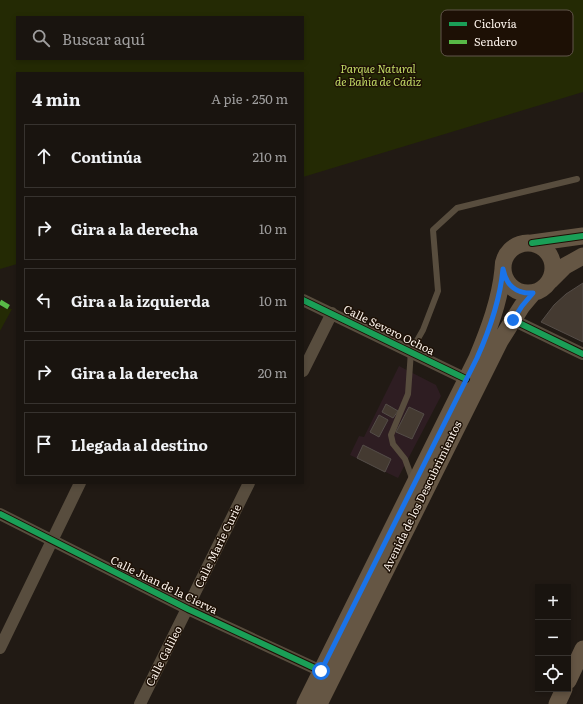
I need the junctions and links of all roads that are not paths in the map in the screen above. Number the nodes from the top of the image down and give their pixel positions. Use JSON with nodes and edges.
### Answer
{"nodes":[{"id":1,"x":577,"y":179,"type":"dead end"},
{"id":2,"x":583,"y":236,"type":"edge"},
{"id":3,"x":532,"y":243,"type":"junction"},
{"id":4,"x":583,"y":256,"type":"edge"},
{"id":5,"x":503,"y":269,"type":"junction"},
{"id":6,"x":550,"y":281,"type":"junction"},
{"id":7,"x":533,"y":293,"type":"junction"},
{"id":8,"x":304,"y":300,"type":"edge"},
{"id":9,"x":332,"y":312,"type":"junction"},
{"id":10,"x":513,"y":320,"type":"junction"},
{"id":11,"x":411,"y":352,"type":"junction"},
{"id":12,"x":583,"y":354,"type":"edge"},
{"id":13,"x":304,"y":369,"type":"edge"},
{"id":14,"x":466,"y":378,"type":"junction"},
{"id":15,"x":80,"y":484,"type":"edge"},
{"id":16,"x":249,"y":484,"type":"edge"},
{"id":17,"x":414,"y":484,"type":"junction"},
{"id":18,"x":0,"y":514,"type":"edge"},
{"id":19,"x":52,"y":541,"type":"junction"},
{"id":20,"x":188,"y":609,"type":"junction"},
{"id":21,"x":0,"y":648,"type":"edge"},
{"id":22,"x":583,"y":649,"type":"edge"},
{"id":23,"x":321,"y":671,"type":"junction"},
{"id":24,"x":571,"y":675,"type":"edge"},
{"id":25,"x":563,"y":692,"type":"edge"},
{"id":26,"x":140,"y":704,"type":"edge"},
{"id":27,"x":304,"y":704,"type":"edge"},
{"id":28,"x":319,"y":704,"type":"edge"},
{"id":29,"x":557,"y":704,"type":"edge"}],
"edges":[{"from":1,"to":11,"type":"lane"},
{"from":2,"to":3,"type":"main road"},
{"from":3,"to":5,"type":"main road"},
{"from":3,"to":6,"type":"main road"},
{"from":4,"to":6,"type":"main road"},
{"from":5,"to":7,"type":"main road"},
{"from":5,"to":14,"type":"main road","name":"Avenida de los Descubrimientos"},
{"from":6,"to":7,"type":"main road"},
{"from":7,"to":10,"type":"main road","name":"Avenida de los Descubrimientos"},
{"from":8,"to":9,"type":"street","name":"Calle Severo Ochoa"},
{"from":9,"to":11,"type":"street","name":"Calle Severo Ochoa"},
{"from":9,"to":13,"type":"street"},
{"from":10,"to":12,"type":"street"},
{"from":10,"to":28,"type":"main road","name":"Avenida de los Descubrimientos"},
{"from":11,"to":14,"type":"street","name":"Calle Severo Ochoa"},
{"from":11,"to":17,"type":"lane"},
{"from":14,"to":17,"type":"main road","name":"Avenida de los Descubrimientos"},
{"from":15,"to":19,"type":"street"},
{"from":16,"to":20,"type":"street","name":"Calle Marie Curie"},
{"from":17,"to":23,"type":"main road","name":"Avenida de los Descubrimientos"},
{"from":18,"to":19,"type":"street","name":"Calle Juan de la Cierva"},
{"from":19,"to":20,"type":"street","name":"Calle Juan de la Cierva"},
{"from":19,"to":21,"type":"street"},
{"from":20,"to":23,"type":"street","name":"Calle Juan de la Cierva"},
{"from":20,"to":26,"type":"street","name":"Calle Galileo"},
{"from":22,"to":24,"type":"main road"},
{"from":23,"to":27,"type":"main road","name":"Avenida de los Descubrimientos"},
{"from":25,"to":29,"type":"main road"}]}
